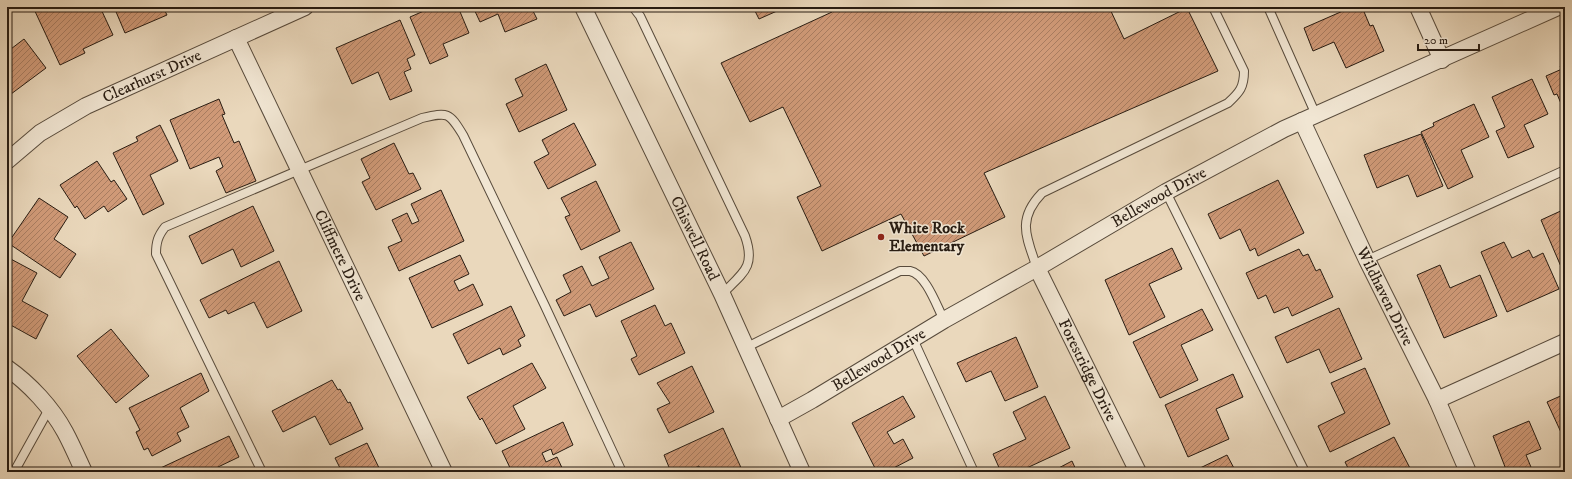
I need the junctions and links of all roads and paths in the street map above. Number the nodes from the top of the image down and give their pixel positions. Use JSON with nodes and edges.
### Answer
{"nodes":[{"id":1,"x":306,"y":7,"type":"edge"},
{"id":2,"x":583,"y":7,"type":"edge"},
{"id":3,"x":633,"y":7,"type":"edge"},
{"id":4,"x":1213,"y":7,"type":"edge"},
{"id":5,"x":1268,"y":7,"type":"edge"},
{"id":6,"x":1418,"y":7,"type":"edge"},
{"id":7,"x":1558,"y":7,"type":"edge"},
{"id":8,"x":236,"y":38,"type":"junction"},
{"id":9,"x":1442,"y":60,"type":"junction"},
{"id":10,"x":1309,"y":118,"type":"junction"},
{"id":11,"x":7,"y":161,"type":"edge"},
{"id":12,"x":1565,"y":170,"type":"edge"},
{"id":13,"x":298,"y":171,"type":"junction"},
{"id":14,"x":1166,"y":192,"type":"junction"},
{"id":15,"x":1367,"y":260,"type":"junction"},
{"id":16,"x":1037,"y":268,"type":"junction"},
{"id":17,"x":722,"y":294,"type":"junction"},
{"id":18,"x":944,"y":320,"type":"junction"},
{"id":19,"x":913,"y":339,"type":"junction"},
{"id":20,"x":1565,"y":342,"type":"edge"},
{"id":21,"x":747,"y":347,"type":"junction"},
{"id":22,"x":7,"y":368,"type":"edge"},
{"id":23,"x":1436,"y":400,"type":"junction"},
{"id":24,"x":49,"y":409,"type":"junction"},
{"id":25,"x":778,"y":419,"type":"junction"},
{"id":26,"x":14,"y":472,"type":"edge"},
{"id":27,"x":84,"y":472,"type":"edge"},
{"id":28,"x":262,"y":472,"type":"edge"},
{"id":29,"x":444,"y":472,"type":"edge"},
{"id":30,"x":622,"y":472,"type":"edge"},
{"id":31,"x":802,"y":472,"type":"edge"},
{"id":32,"x":974,"y":472,"type":"edge"},
{"id":33,"x":1138,"y":472,"type":"edge"},
{"id":34,"x":1305,"y":472,"type":"edge"},
{"id":35,"x":1468,"y":472,"type":"edge"}],
"edges":[{"from":1,"to":8,"type":"street","name":"Clearhurst Drive"},
{"from":2,"to":17,"type":"street","name":"Chiswell Road"},
{"from":3,"to":17,"type":"lane"},
{"from":4,"to":16,"type":"lane"},
{"from":5,"to":10,"type":"lane"},
{"from":6,"to":9,"type":"street"},
{"from":7,"to":9,"type":"street","name":"Bellewood Drive"},
{"from":8,"to":11,"type":"street","name":"Clearhurst Drive"},
{"from":8,"to":13,"type":"street","name":"Cliffmere Drive"},
{"from":9,"to":10,"type":"street","name":"Bellewood Drive"},
{"from":10,"to":14,"type":"street","name":"Bellewood Drive"},
{"from":10,"to":15,"type":"street","name":"Wildhaven Drive"},
{"from":12,"to":15,"type":"lane"},
{"from":13,"to":28,"type":"lane"},
{"from":13,"to":29,"type":"street","name":"Cliffmere Drive"},
{"from":13,"to":30,"type":"lane"},
{"from":14,"to":16,"type":"street","name":"Bellewood Drive"},
{"from":14,"to":34,"type":"lane"},
{"from":15,"to":23,"type":"street","name":"Wildhaven Drive"},
{"from":16,"to":18,"type":"street","name":"Bellewood Drive"},
{"from":16,"to":33,"type":"street","name":"Forestridge Drive"},
{"from":17,"to":21,"type":"street","name":"Chiswell Road"},
{"from":18,"to":19,"type":"street","name":"Bellewood Drive"},
{"from":18,"to":21,"type":"lane"},
{"from":19,"to":25,"type":"street","name":"Bellewood Drive"},
{"from":19,"to":32,"type":"lane"},
{"from":20,"to":23,"type":"street"},
{"from":21,"to":25,"type":"street","name":"Chiswell Road"},
{"from":22,"to":24,"type":"street"},
{"from":23,"to":35,"type":"street","name":"Wildhaven Drive"},
{"from":24,"to":26,"type":"lane"},
{"from":24,"to":27,"type":"street"},
{"from":25,"to":31,"type":"street","name":"Chiswell Road"}]}
